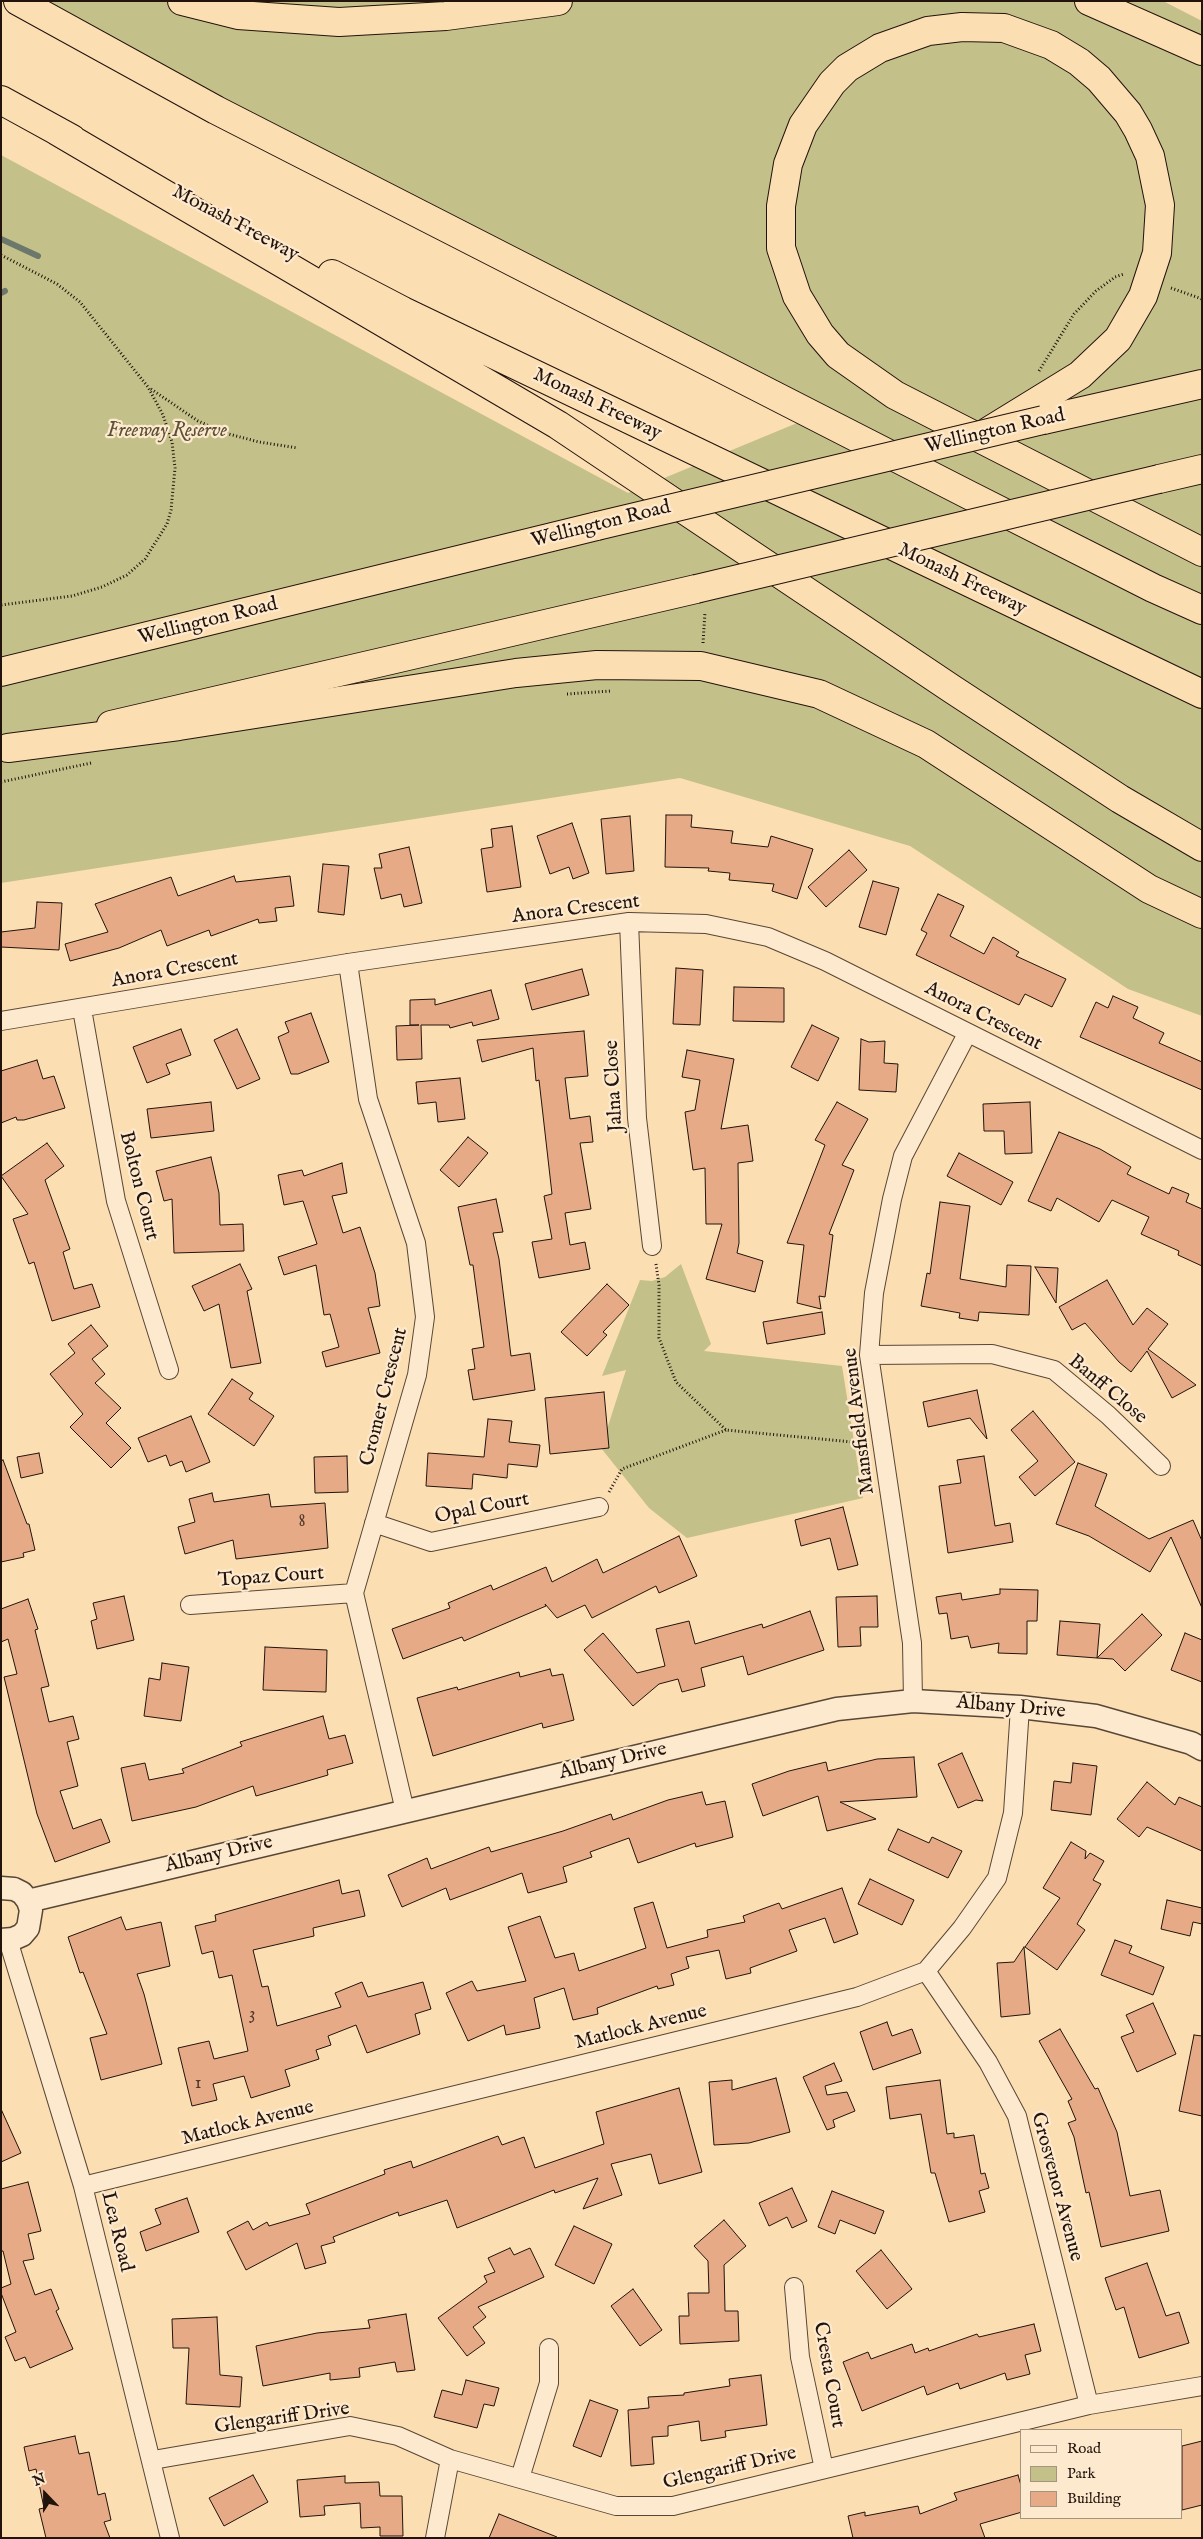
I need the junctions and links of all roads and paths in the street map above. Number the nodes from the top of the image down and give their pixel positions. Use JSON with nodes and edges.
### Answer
{"nodes":[{"id":1,"x":18,"y":1,"type":"edge"},
{"id":2,"x":182,"y":1,"type":"edge"},
{"id":3,"x":558,"y":1,"type":"edge"},
{"id":4,"x":1089,"y":1,"type":"edge"},
{"id":5,"x":1202,"y":51,"type":"edge"},
{"id":6,"x":1,"y":100,"type":"edge"},
{"id":7,"x":57,"y":131,"type":"junction"},
{"id":8,"x":1,"y":255,"type":"edge"},
{"id":9,"x":1124,"y":274,"type":"dead end"},
{"id":10,"x":1163,"y":285,"type":"dead end"},
{"id":11,"x":1202,"y":299,"type":"edge"},
{"id":12,"x":1038,"y":373,"type":"dead end"},
{"id":13,"x":1202,"y":384,"type":"edge"},
{"id":14,"x":148,"y":387,"type":"junction"},
{"id":15,"x":1033,"y":415,"type":"junction"},
{"id":16,"x":298,"y":448,"type":"dead end"},
{"id":17,"x":1202,"y":469,"type":"edge"},
{"id":18,"x":1202,"y":552,"type":"edge"},
{"id":19,"x":1,"y":605,"type":"edge"},
{"id":20,"x":1202,"y":610,"type":"edge"},
{"id":21,"x":1,"y":672,"type":"edge"},
{"id":22,"x":1202,"y":694,"type":"edge"},
{"id":23,"x":5,"y":749,"type":"edge"},
{"id":24,"x":1202,"y":847,"type":"edge"},
{"id":25,"x":1202,"y":914,"type":"edge"},
{"id":26,"x":628,"y":922,"type":"junction"},
{"id":27,"x":348,"y":963,"type":"junction"},
{"id":28,"x":82,"y":1009,"type":"junction"},
{"id":29,"x":1,"y":1021,"type":"edge"},
{"id":30,"x":967,"y":1034,"type":"junction"},
{"id":31,"x":1202,"y":1150,"type":"edge"},
{"id":32,"x":652,"y":1246,"type":"joint"},
{"id":33,"x":869,"y":1355,"type":"junction"},
{"id":34,"x":170,"y":1370,"type":"dead end"},
{"id":35,"x":726,"y":1430,"type":"junction"},
{"id":36,"x":882,"y":1445,"type":"junction"},
{"id":37,"x":1161,"y":1466,"type":"dead end"},
{"id":38,"x":599,"y":1507,"type":"joint"},
{"id":39,"x":374,"y":1523,"type":"junction"},
{"id":40,"x":354,"y":1593,"type":"junction"},
{"id":41,"x":190,"y":1605,"type":"dead end"},
{"id":42,"x":912,"y":1701,"type":"junction"},
{"id":43,"x":1020,"y":1707,"type":"junction"},
{"id":44,"x":1202,"y":1748,"type":"edge"},
{"id":45,"x":405,"y":1811,"type":"junction"},
{"id":46,"x":2,"y":1883,"type":"edge"},
{"id":47,"x":28,"y":1901,"type":"junction"},
{"id":48,"x":5,"y":1940,"type":"edge"},
{"id":49,"x":926,"y":1971,"type":"junction"},
{"id":50,"x":83,"y":2186,"type":"junction"},
{"id":51,"x":794,"y":2288,"type":"dead end"},
{"id":52,"x":549,"y":2348,"type":"dead end"},
{"id":53,"x":1202,"y":2386,"type":"edge"},
{"id":54,"x":1089,"y":2404,"type":"junction"},
{"id":55,"x":450,"y":2459,"type":"junction"},
{"id":56,"x":153,"y":2460,"type":"junction"},
{"id":57,"x":824,"y":2469,"type":"junction"},
{"id":58,"x":520,"y":2478,"type":"junction"},
{"id":59,"x":170,"y":2538,"type":"edge"},
{"id":60,"x":435,"y":2538,"type":"edge"}],
"edges":[{"from":1,"to":20,"type":"highway"},
{"from":2,"to":3,"type":"highway"},
{"from":4,"to":5,"type":"highway"},
{"from":6,"to":7,"type":"highway","name":"Monash Freeway"},
{"from":7,"to":22,"type":"highway","name":"Monash Freeway"},
{"from":7,"to":24,"type":"highway"},
{"from":8,"to":14,"type":"path"},
{"from":9,"to":12,"type":"path"},
{"from":10,"to":11,"type":"path"},
{"from":13,"to":15,"type":"highway","name":"Wellington Road"},
{"from":14,"to":16,"type":"path"},
{"from":14,"to":19,"type":"path"},
{"from":15,"to":18,"type":"highway"},
{"from":15,"to":21,"type":"highway","name":"Wellington Road","bridge":true},
{"from":17,"to":23,"type":"highway","bridge":true},
{"from":23,"to":25,"type":"highway"},
{"from":26,"to":27,"type":"street","name":"Anora Crescent"},
{"from":26,"to":30,"type":"street","name":"Anora Crescent"},
{"from":26,"to":32,"type":"street","name":"Jalna Close"},
{"from":27,"to":28,"type":"street","name":"Anora Crescent"},
{"from":27,"to":39,"type":"street","name":"Cromer Crescent"},
{"from":28,"to":29,"type":"street","name":"Anora Crescent"},
{"from":28,"to":34,"type":"street","name":"Bolton Court"},
{"from":30,"to":31,"type":"street","name":"Anora Crescent"},
{"from":30,"to":33,"type":"street","name":"Mansfield Avenue"},
{"from":32,"to":35,"type":"path"},
{"from":33,"to":36,"type":"street","name":"Mansfield Avenue"},
{"from":33,"to":37,"type":"street","name":"Banff Close"},
{"from":35,"to":36,"type":"path"},
{"from":35,"to":38,"type":"path"},
{"from":36,"to":42,"type":"street","name":"Mansfield Avenue"},
{"from":38,"to":39,"type":"street","name":"Opal Court"},
{"from":39,"to":40,"type":"street","name":"Cromer Crescent"},
{"from":40,"to":41,"type":"street","name":"Topaz Court"},
{"from":40,"to":45,"type":"street","name":"Cromer Crescent"},
{"from":42,"to":43,"type":"street","name":"Albany Drive"},
{"from":42,"to":45,"type":"street","name":"Albany Drive"},
{"from":43,"to":44,"type":"street","name":"Albany Drive"},
{"from":43,"to":49,"type":"street","name":"Matlock Avenue"},
{"from":45,"to":47,"type":"street","name":"Albany Drive"},
{"from":46,"to":47,"type":"street"},
{"from":47,"to":48,"type":"street"},
{"from":48,"to":50,"type":"street","name":"Lea Road"},
{"from":49,"to":50,"type":"street","name":"Matlock Avenue"},
{"from":49,"to":54,"type":"street","name":"Grosvenor Avenue"},
{"from":50,"to":56,"type":"street","name":"Lea Road"},
{"from":51,"to":57,"type":"street","name":"Cresta Court"},
{"from":52,"to":58,"type":"street"},
{"from":53,"to":54,"type":"street","name":"Glengariff Drive"},
{"from":54,"to":57,"type":"street","name":"Glengariff Drive"},
{"from":55,"to":56,"type":"street","name":"Glengariff Drive"},
{"from":55,"to":58,"type":"street","name":"Glengariff Drive"},
{"from":55,"to":60,"type":"street"},
{"from":56,"to":59,"type":"street","name":"Lea Road"},
{"from":57,"to":58,"type":"street","name":"Glengariff Drive"}]}
